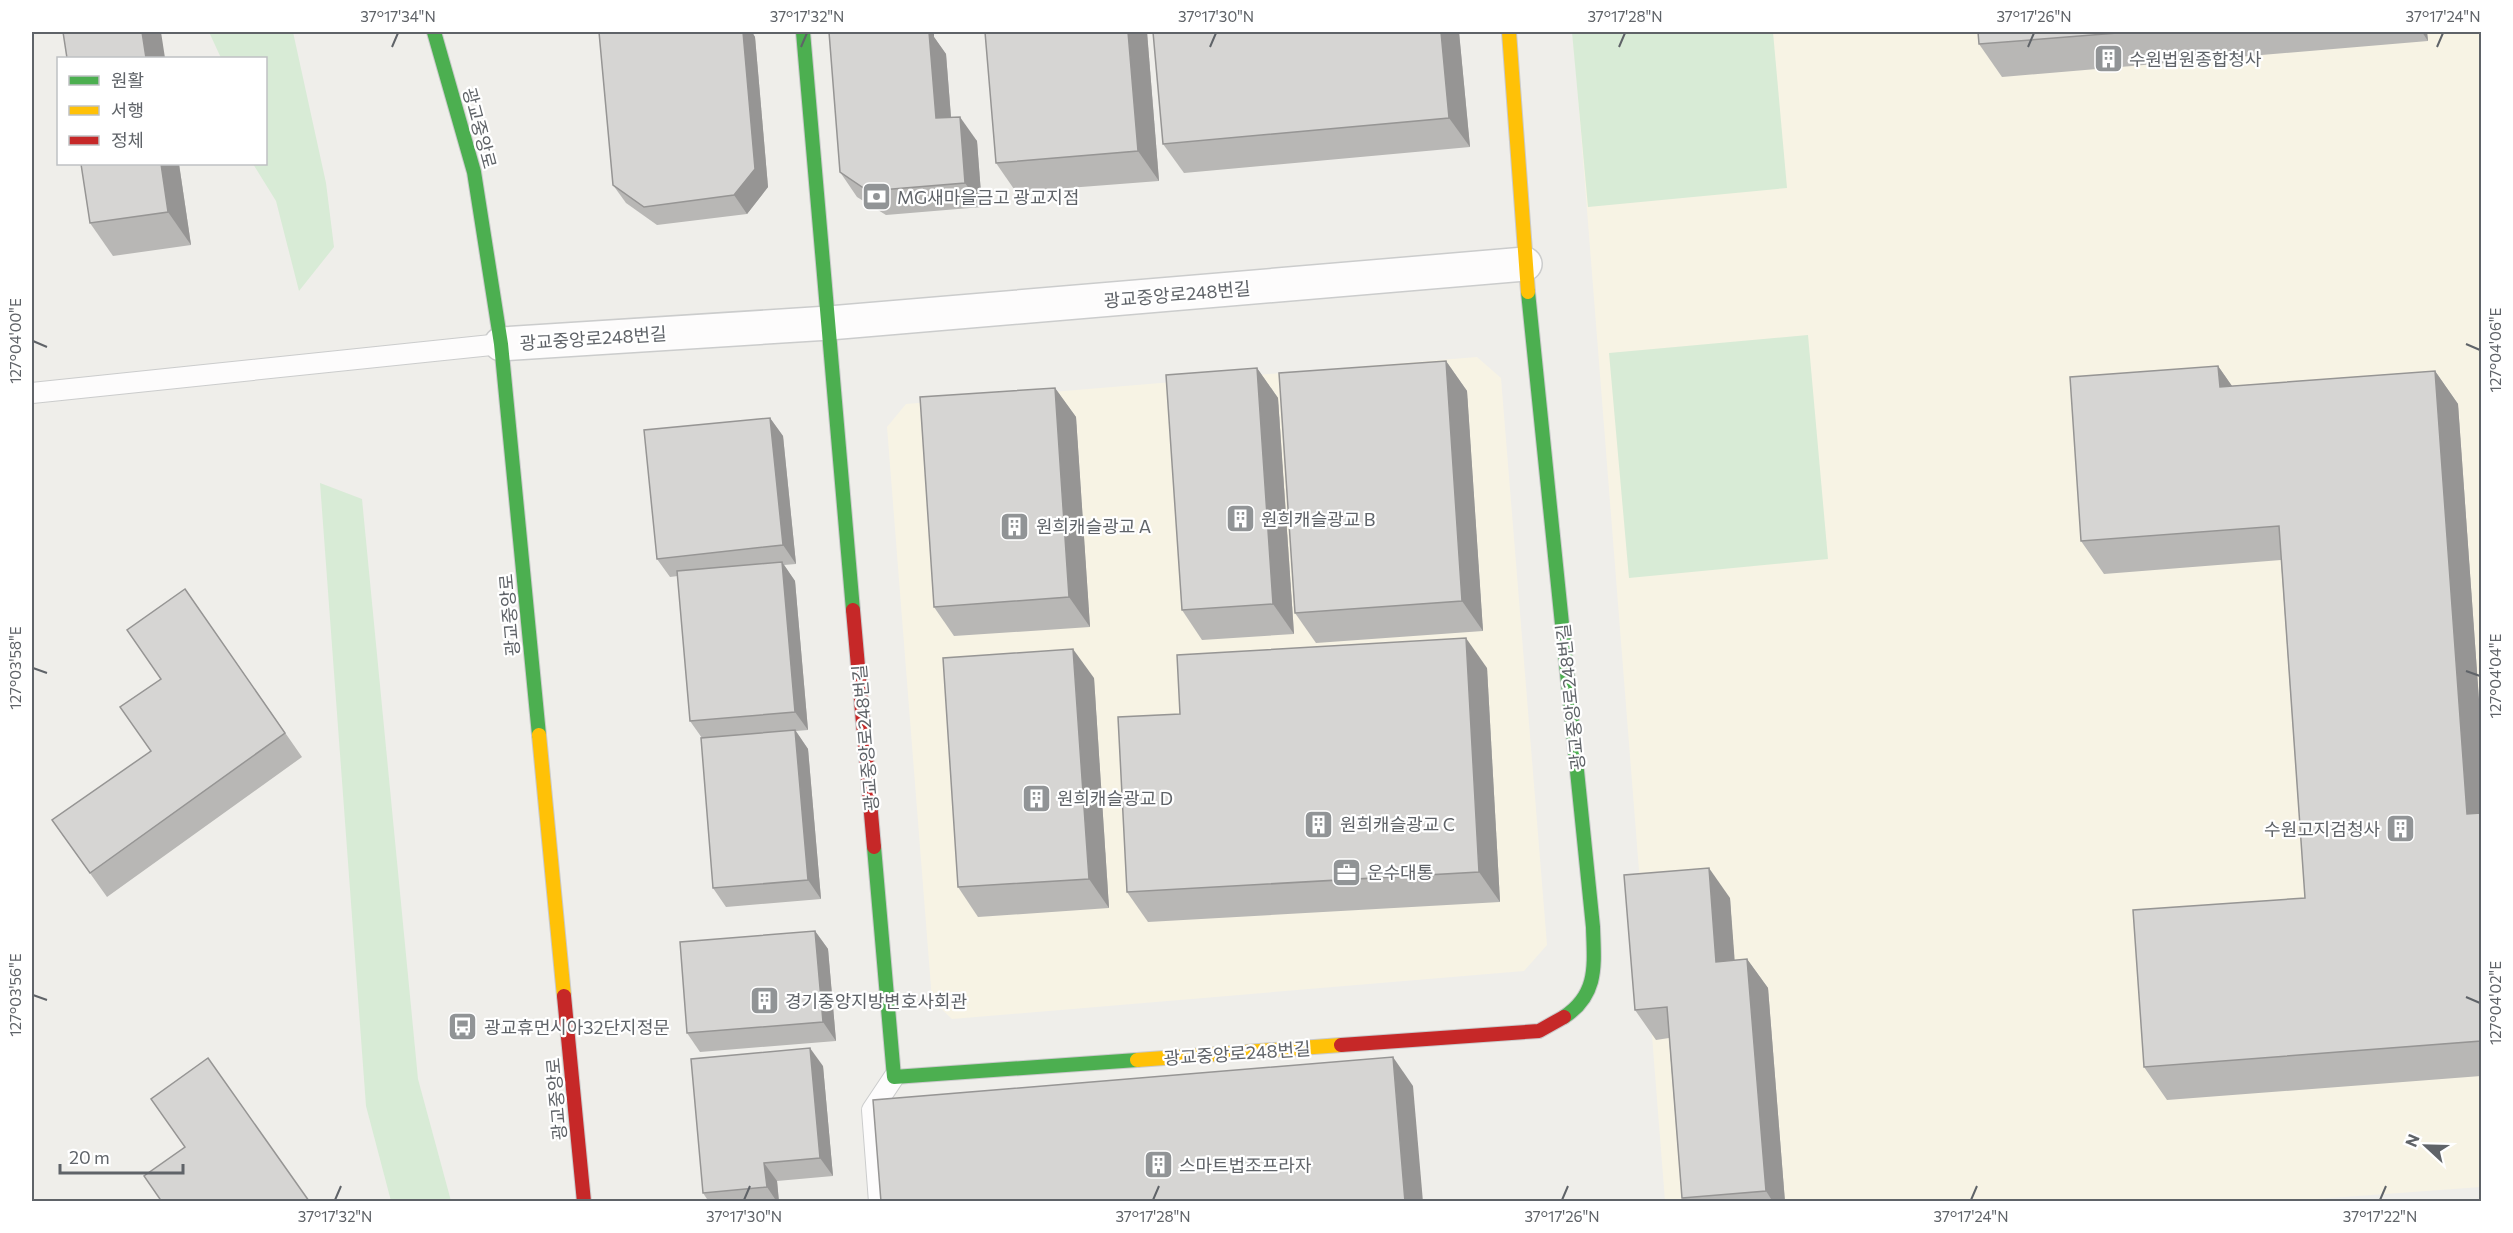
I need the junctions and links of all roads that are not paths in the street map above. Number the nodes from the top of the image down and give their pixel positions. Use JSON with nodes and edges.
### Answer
{"nodes":[{"id":1,"x":434,"y":32,"type":"edge"},
{"id":2,"x":803,"y":32,"type":"edge"},
{"id":3,"x":1509,"y":32,"type":"edge"},
{"id":4,"x":1525,"y":264,"type":"junction"},
{"id":5,"x":829,"y":323,"type":"junction"},
{"id":6,"x":501,"y":344,"type":"junction"},
{"id":7,"x":32,"y":393,"type":"edge"},
{"id":8,"x":894,"y":1077,"type":"junction"},
{"id":9,"x":584,"y":1202,"type":"edge"},
{"id":10,"x":879,"y":1202,"type":"edge"}],
"edges":[{"from":1,"to":6,"type":"street","name":"광교중앙로"},
{"from":2,"to":5,"type":"street","name":"광교중앙로248번길"},
{"from":3,"to":4,"type":"street","name":"광교중앙로248번길"},
{"from":4,"to":5,"type":"street","name":"광교중앙로248번길"},
{"from":4,"to":8,"type":"street","name":"광교중앙로248번길"},
{"from":5,"to":6,"type":"street","name":"광교중앙로248번길"},
{"from":5,"to":8,"type":"street","name":"광교중앙로248번길"},
{"from":6,"to":7,"type":"lane"},
{"from":6,"to":9,"type":"street","name":"광교중앙로"},
{"from":8,"to":10,"type":"lane"}]}
